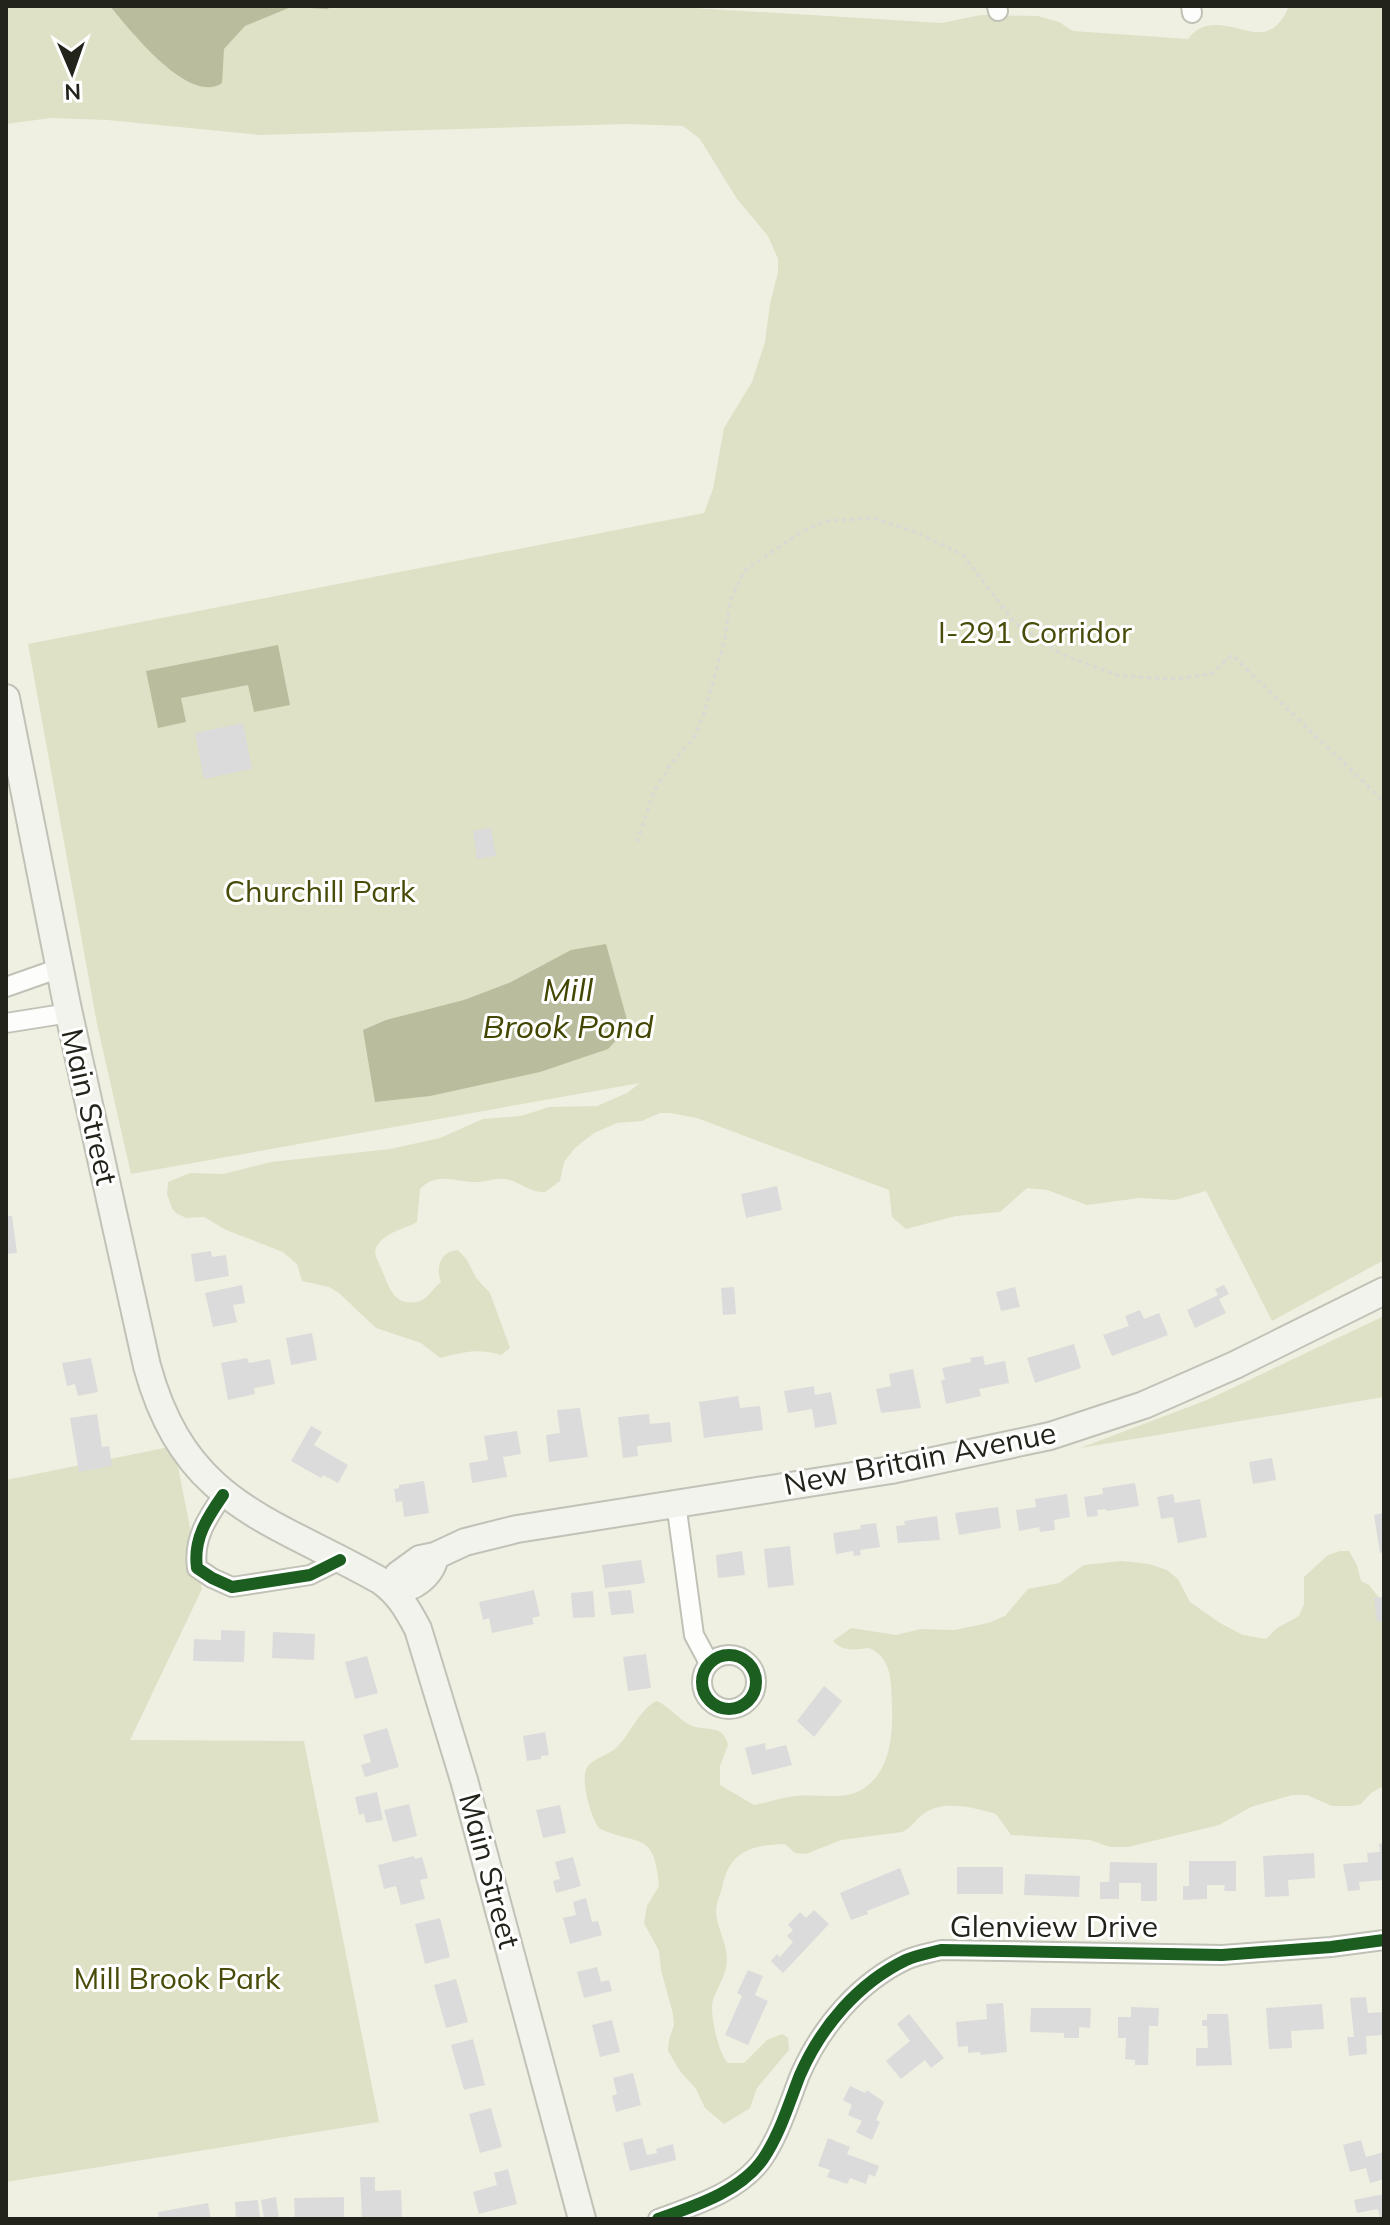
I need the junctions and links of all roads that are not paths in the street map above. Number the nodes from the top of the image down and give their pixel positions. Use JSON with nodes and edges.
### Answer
{"nodes":[{"id":1,"x":6,"y":698,"type":"edge"},
{"id":2,"x":60,"y":968,"type":"junction"},
{"id":3,"x":6,"y":987,"type":"edge"},
{"id":4,"x":69,"y":1013,"type":"junction"},
{"id":5,"x":6,"y":1023,"type":"edge"},
{"id":6,"x":1384,"y":1291,"type":"edge"},
{"id":7,"x":223,"y":1495,"type":"junction"},
{"id":8,"x":676,"y":1503,"type":"junction"},
{"id":9,"x":340,"y":1560,"type":"junction"},
{"id":10,"x":392,"y":1589,"type":"junction"},
{"id":11,"x":709,"y":1663,"type":"dead end"},
{"id":12,"x":1384,"y":1940,"type":"edge"},
{"id":13,"x":582,"y":2219,"type":"edge"},
{"id":14,"x":658,"y":2219,"type":"edge"}],
"edges":[{"from":1,"to":2,"type":"main road","name":"Main Street"},
{"from":2,"to":3,"type":"street"},
{"from":2,"to":4,"type":"main road","name":"Main Street"},
{"from":4,"to":5,"type":"street"},
{"from":4,"to":7,"type":"main road","name":"Main Street"},
{"from":6,"to":8,"type":"main road","name":"New Britain Avenue"},
{"from":7,"to":9,"type":"main road","name":"Main Street"},
{"from":7,"to":9,"type":"street"},
{"from":8,"to":10,"type":"main road","name":"New Britain Avenue"},
{"from":8,"to":11,"type":"street"},
{"from":9,"to":10,"type":"main road","name":"Main Street"},
{"from":10,"to":13,"type":"main road","name":"Main Street"},
{"from":12,"to":14,"type":"street","name":"Glenview Drive"}]}
